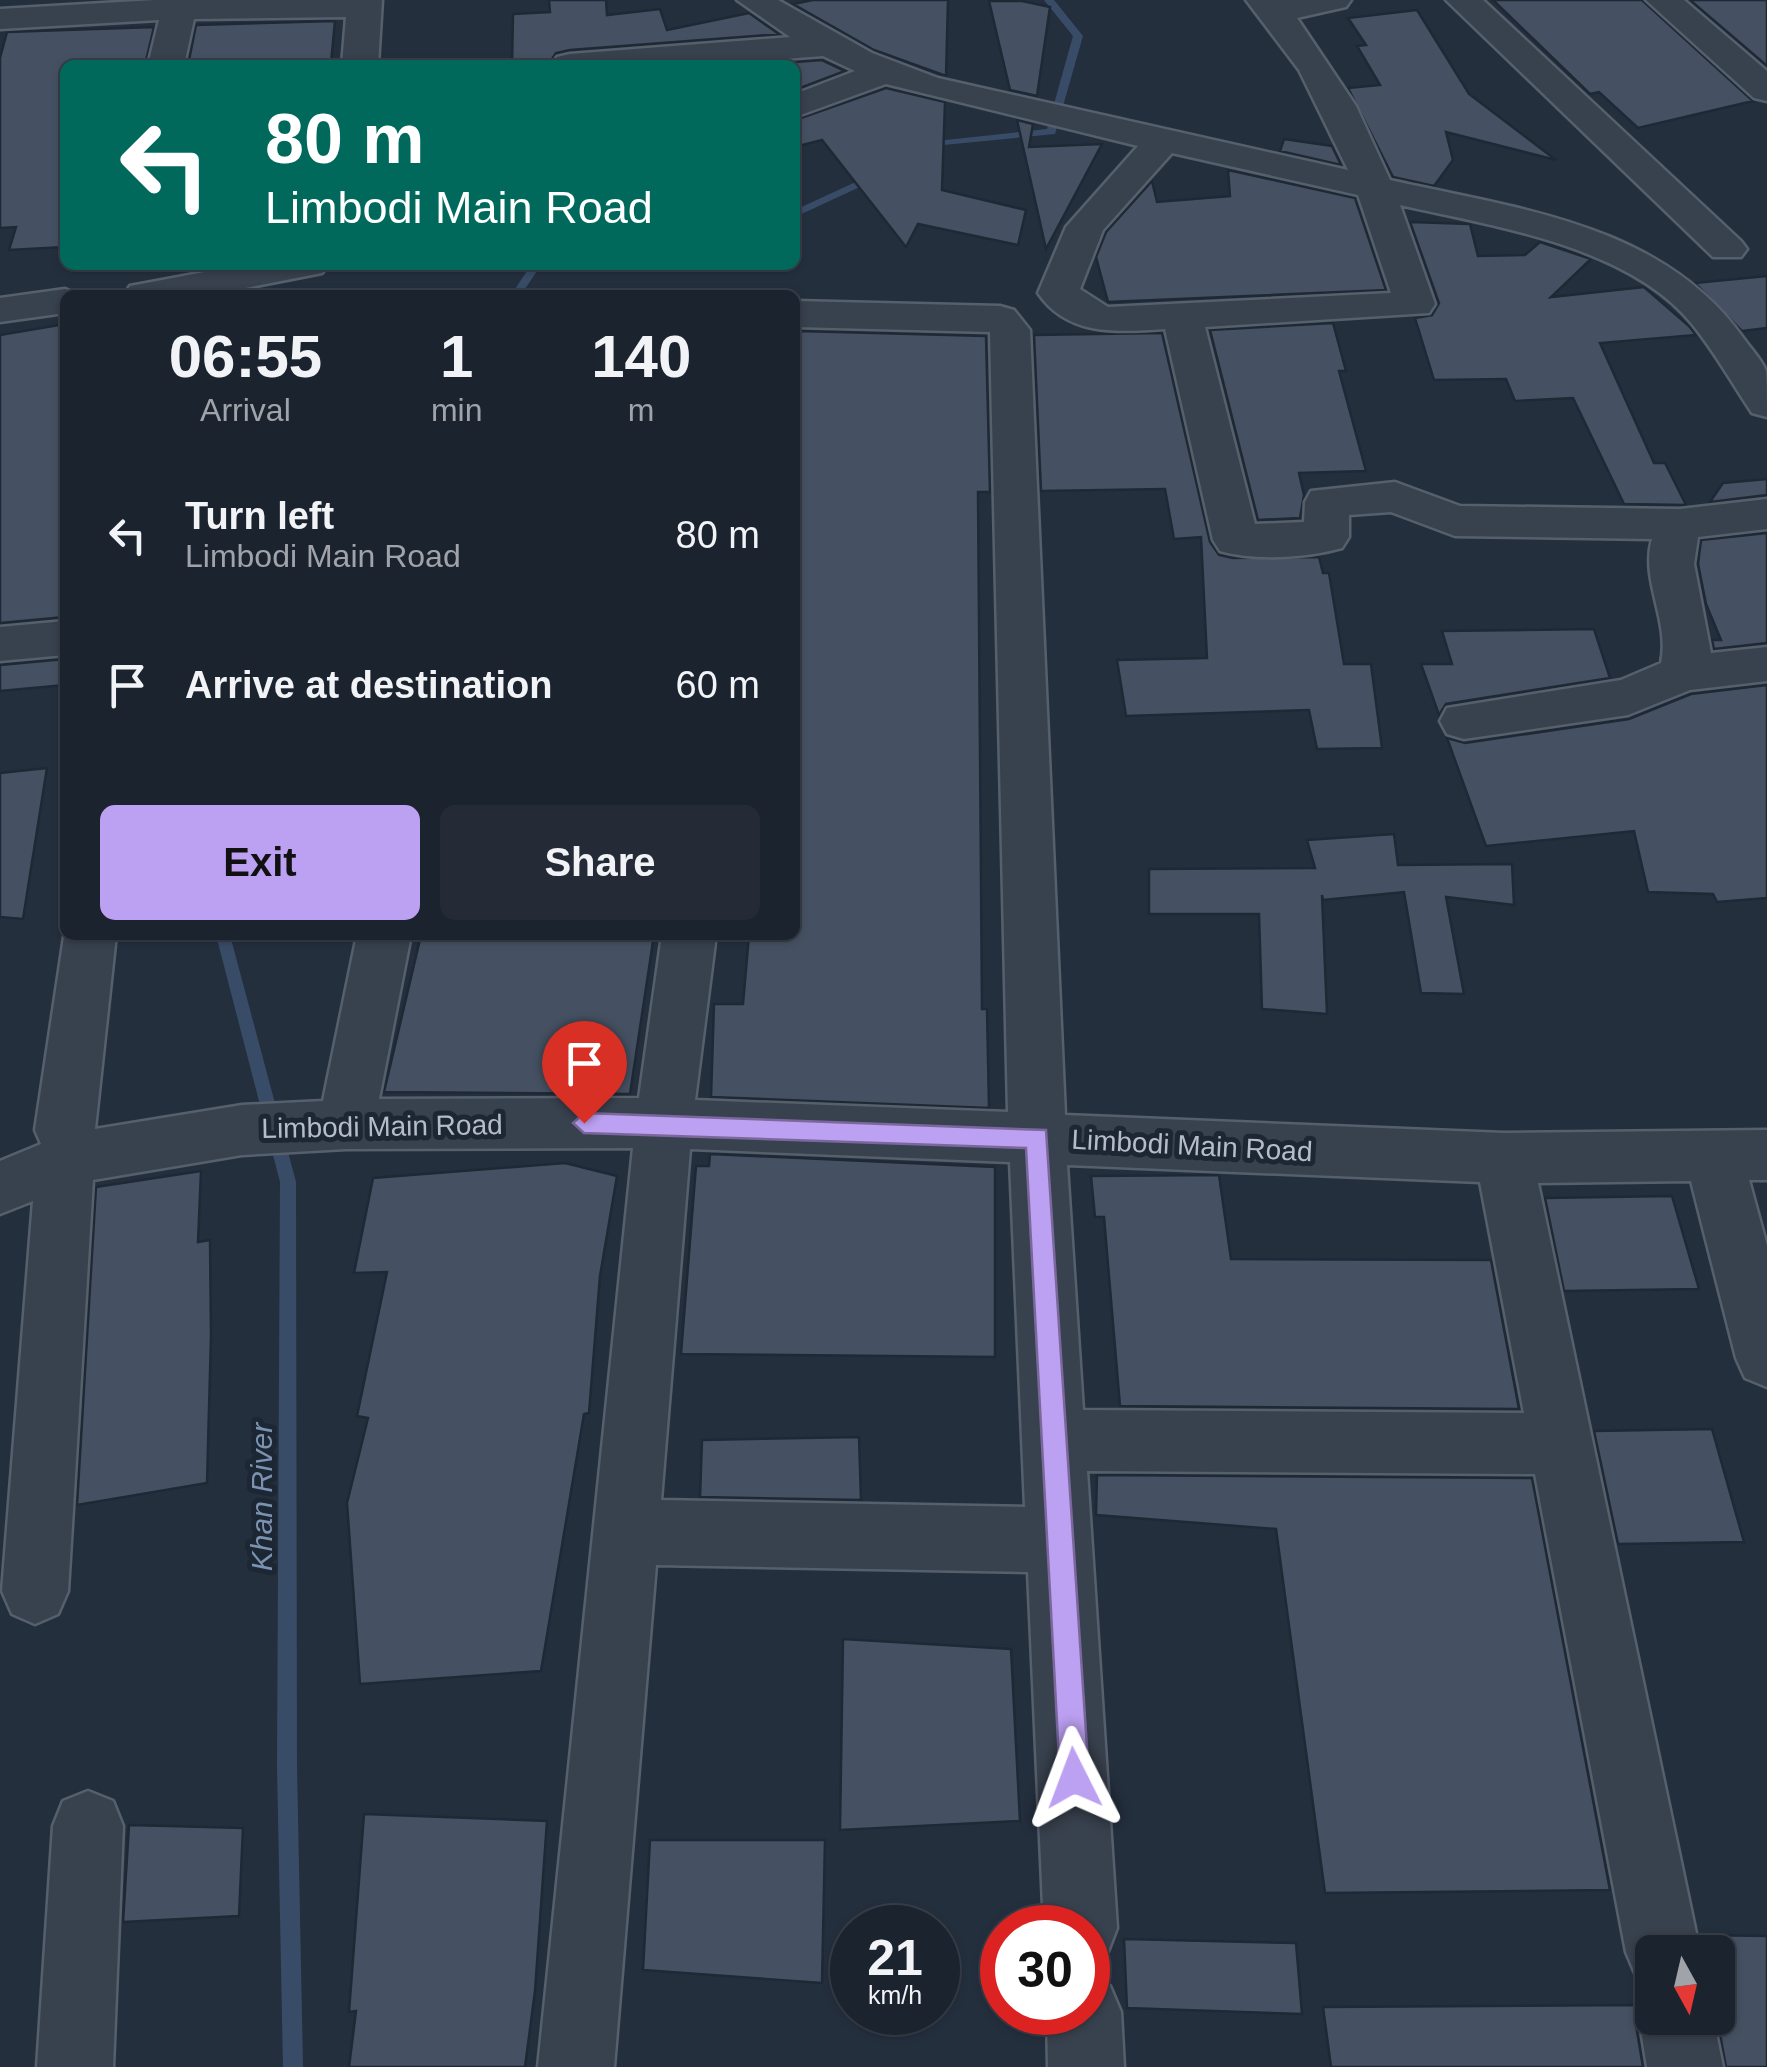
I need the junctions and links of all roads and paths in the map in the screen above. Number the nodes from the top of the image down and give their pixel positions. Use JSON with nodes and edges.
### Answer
{"nodes":[{"id":1,"x":754,"y":0,"type":"edge"},
{"id":2,"x":1334,"y":0,"type":"edge"},
{"id":3,"x":1462,"y":0,"type":"edge"},
{"id":4,"x":1663,"y":0,"type":"edge"},
{"id":5,"x":365,"y":3,"type":"edge"},
{"id":6,"x":180,"y":4,"type":"edge"},
{"id":7,"x":1269,"y":7,"type":"edge"},
{"id":8,"x":0,"y":19,"type":"edge"},
{"id":9,"x":824,"y":45,"type":"junction"},
{"id":10,"x":167,"y":60,"type":"edge"},
{"id":11,"x":360,"y":60,"type":"edge"},
{"id":12,"x":634,"y":60,"type":"edge"},
{"id":13,"x":884,"y":74,"type":"junction"},
{"id":14,"x":1767,"y":90,"type":"edge"},
{"id":15,"x":800,"y":104,"type":"edge"},
{"id":16,"x":1162,"y":142,"type":"junction"},
{"id":17,"x":1377,"y":190,"type":"junction"},
{"id":18,"x":1728,"y":249,"type":"dead end"},
{"id":19,"x":281,"y":270,"type":"edge"},
{"id":20,"x":171,"y":290,"type":"edge"},
{"id":21,"x":60,"y":303,"type":"edge"},
{"id":22,"x":0,"y":310,"type":"edge"},
{"id":23,"x":800,"y":314,"type":"edge"},
{"id":24,"x":1183,"y":319,"type":"junction"},
{"id":25,"x":1767,"y":403,"type":"edge"},
{"id":26,"x":1767,"y":514,"type":"edge"},
{"id":27,"x":1680,"y":524,"type":"junction"},
{"id":28,"x":60,"y":638,"type":"edge"},
{"id":29,"x":0,"y":644,"type":"edge"},
{"id":30,"x":1767,"y":664,"type":"edge"},
{"id":31,"x":1683,"y":673,"type":"junction"},
{"id":32,"x":1464,"y":721,"type":"dead end"},
{"id":33,"x":88,"y":940,"type":"edge"},
{"id":34,"x":383,"y":940,"type":"edge"},
{"id":35,"x":688,"y":940,"type":"edge"},
{"id":36,"x":664,"y":1123,"type":"junction"},
{"id":37,"x":338,"y":1124,"type":"junction"},
{"id":38,"x":1038,"y":1138,"type":"junction"},
{"id":39,"x":1740,"y":1156,"type":"edge"},
{"id":40,"x":72,"y":1157,"type":"junction"},
{"id":41,"x":1504,"y":1158,"type":"junction"},
{"id":42,"x":0,"y":1188,"type":"edge"},
{"id":43,"x":1767,"y":1358,"type":"edge"},
{"id":44,"x":1055,"y":1440,"type":"junction"},
{"id":45,"x":1562,"y":1444,"type":"junction"},
{"id":46,"x":629,"y":1532,"type":"junction"},
{"id":47,"x":1062,"y":1540,"type":"junction"},
{"id":48,"x":35,"y":1591,"type":"dead end"},
{"id":49,"x":88,"y":1826,"type":"dead end"},
{"id":50,"x":1080,"y":1905,"type":"edge"},
{"id":51,"x":1660,"y":1935,"type":"edge"},
{"id":52,"x":1085,"y":2035,"type":"edge"},
{"id":53,"x":1679,"y":2035,"type":"edge"},
{"id":54,"x":75,"y":2067,"type":"edge"},
{"id":55,"x":576,"y":2067,"type":"edge"},
{"id":56,"x":1086,"y":2067,"type":"edge"},
{"id":57,"x":1686,"y":2067,"type":"edge"}],
"edges":[{"from":1,"to":9,"type":"street"},
{"from":2,"to":7,"type":"street"},
{"from":3,"to":18,"type":"street"},
{"from":4,"to":14,"type":"street"},
{"from":5,"to":6,"type":"street"},
{"from":5,"to":11,"type":"street"},
{"from":6,"to":8,"type":"street"},
{"from":6,"to":10,"type":"street"},
{"from":7,"to":17,"type":"street"},
{"from":9,"to":12,"type":"street"},
{"from":9,"to":13,"type":"street"},
{"from":13,"to":15,"type":"street"},
{"from":13,"to":16,"type":"street"},
{"from":16,"to":17,"type":"street"},
{"from":16,"to":24,"type":"street"},
{"from":17,"to":24,"type":"street"},
{"from":17,"to":25,"type":"street"},
{"from":19,"to":20,"type":"street"},
{"from":21,"to":22,"type":"street"},
{"from":23,"to":38,"type":"street"},
{"from":24,"to":27,"type":"street"},
{"from":26,"to":27,"type":"street"},
{"from":27,"to":31,"type":"street"},
{"from":28,"to":29,"type":"street"},
{"from":30,"to":31,"type":"street"},
{"from":31,"to":32,"type":"street"},
{"from":33,"to":40,"type":"street"},
{"from":34,"to":37,"type":"street"},
{"from":35,"to":36,"type":"street"},
{"from":36,"to":37,"type":"street","name":"Limbodi Main Road"},
{"from":36,"to":38,"type":"street","name":"Limbodi Main Road"},
{"from":36,"to":46,"type":"street"},
{"from":37,"to":40,"type":"street","name":"Limbodi Main Road"},
{"from":38,"to":41,"type":"street","name":"Limbodi Main Road"},
{"from":38,"to":44,"type":"street"},
{"from":39,"to":41,"type":"street","name":"Limbodi Main Road"},
{"from":39,"to":43,"type":"street"},
{"from":40,"to":42,"type":"street","name":"Limbodi Main Road"},
{"from":40,"to":48,"type":"street"},
{"from":41,"to":45,"type":"street"},
{"from":44,"to":45,"type":"street"},
{"from":44,"to":47,"type":"street"},
{"from":45,"to":51,"type":"street"},
{"from":46,"to":47,"type":"street"},
{"from":46,"to":55,"type":"street"},
{"from":47,"to":50,"type":"street"},
{"from":49,"to":54,"type":"street"},
{"from":52,"to":56,"type":"street"},
{"from":53,"to":57,"type":"street"}]}
